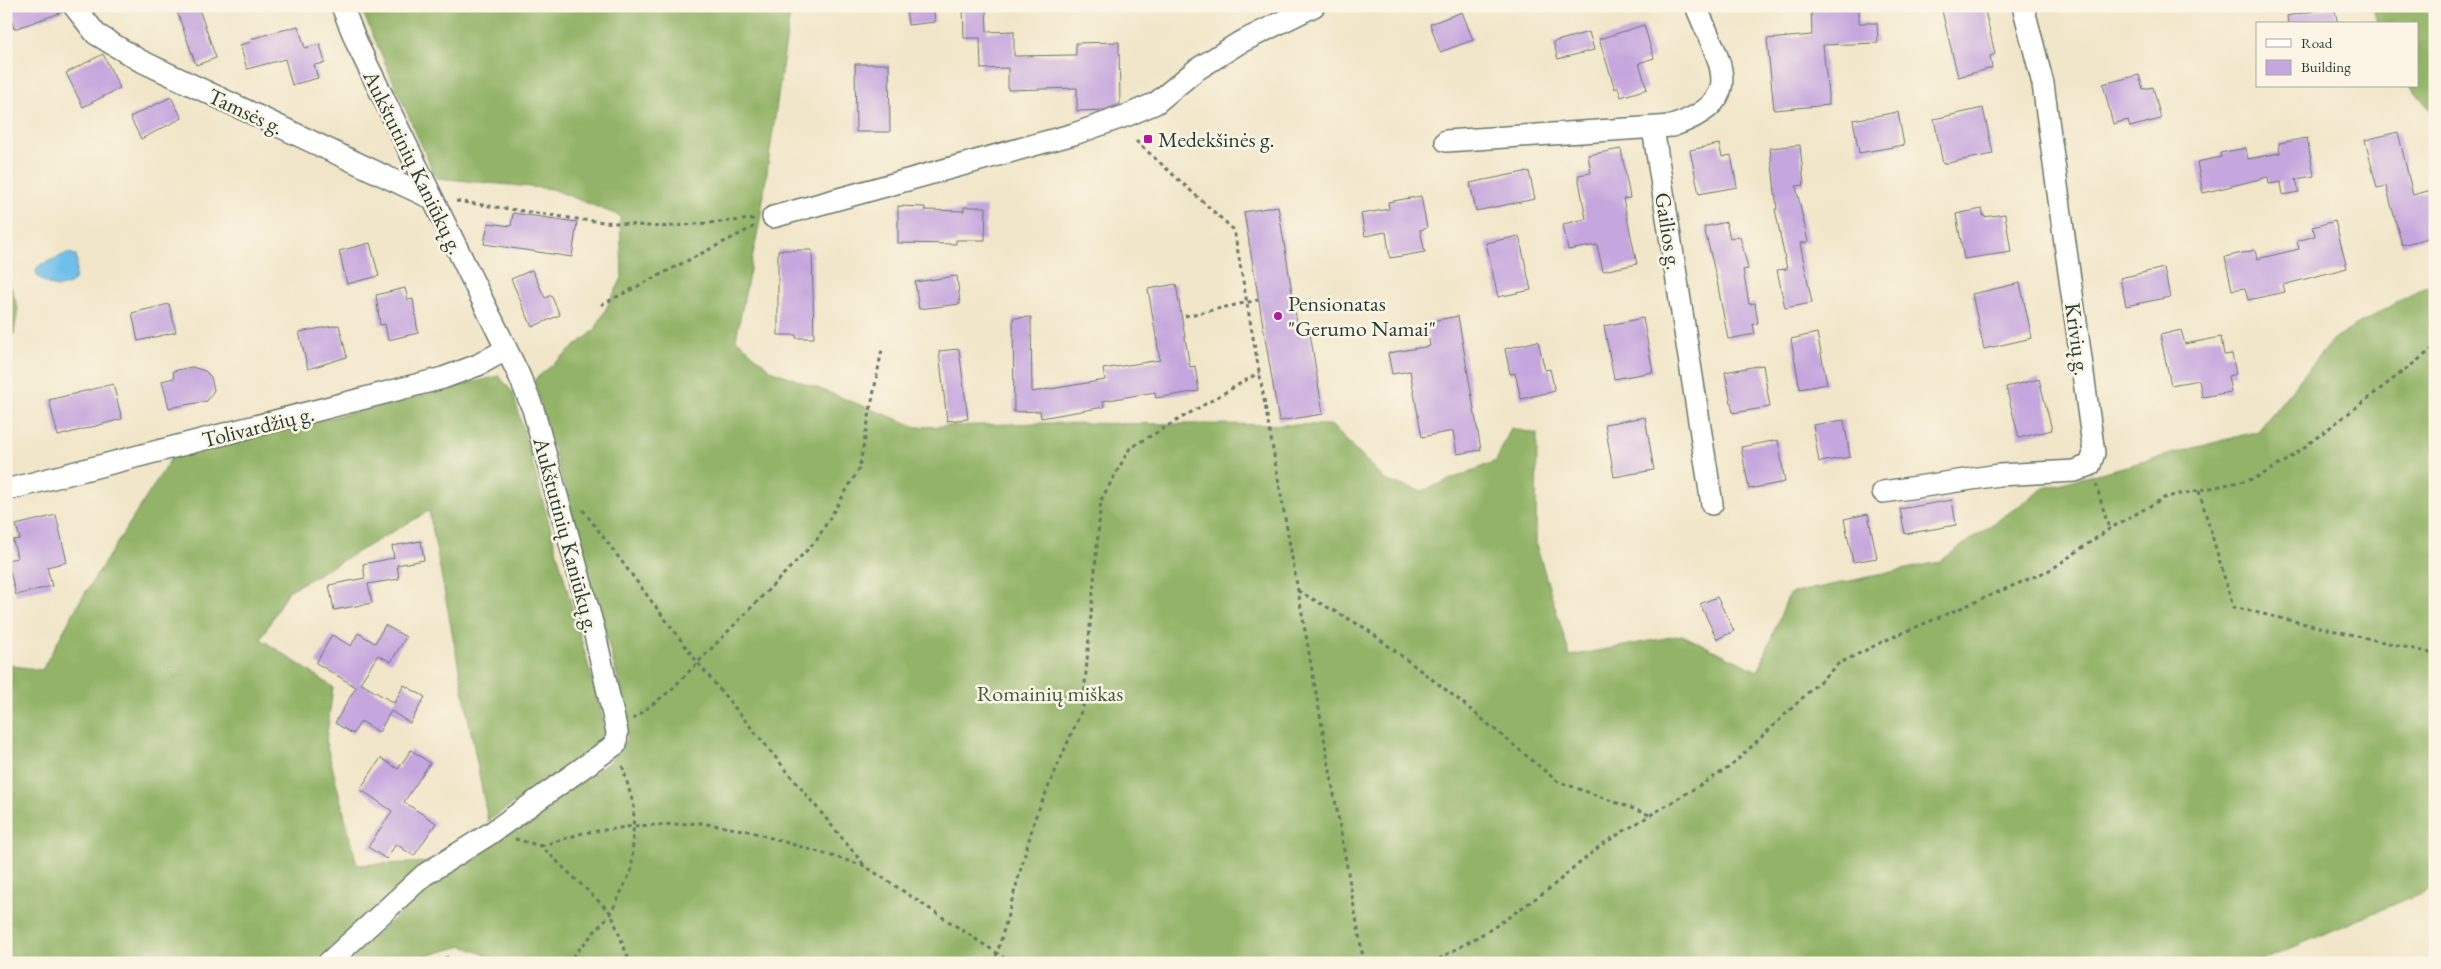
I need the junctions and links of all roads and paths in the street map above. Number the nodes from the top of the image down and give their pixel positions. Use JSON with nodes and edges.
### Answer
{"nodes":[{"id":1,"x":74,"y":6,"type":"edge"},
{"id":2,"x":342,"y":6,"type":"edge"},
{"id":3,"x":1314,"y":6,"type":"edge"},
{"id":4,"x":1696,"y":6,"type":"edge"},
{"id":5,"x":2023,"y":6,"type":"edge"},
{"id":6,"x":1653,"y":128,"type":"junction"},
{"id":7,"x":1136,"y":141,"type":"dead end"},
{"id":8,"x":1446,"y":141,"type":"dead end"},
{"id":9,"x":430,"y":198,"type":"junction"},
{"id":10,"x":773,"y":217,"type":"junction"},
{"id":11,"x":1258,"y":300,"type":"dead end"},
{"id":12,"x":1248,"y":302,"type":"junction"},
{"id":13,"x":601,"y":305,"type":"dead end"},
{"id":14,"x":1185,"y":316,"type":"dead end"},
{"id":15,"x":2435,"y":347,"type":"edge"},
{"id":16,"x":882,"y":349,"type":"dead end"},
{"id":17,"x":505,"y":350,"type":"junction"},
{"id":18,"x":1260,"y":372,"type":"junction"},
{"id":19,"x":2090,"y":465,"type":"junction"},
{"id":20,"x":6,"y":490,"type":"edge"},
{"id":21,"x":2199,"y":491,"type":"junction"},
{"id":22,"x":1883,"y":492,"type":"dead end"},
{"id":23,"x":578,"y":503,"type":"dead end"},
{"id":24,"x":1712,"y":504,"type":"dead end"},
{"id":25,"x":2108,"y":529,"type":"junction"},
{"id":26,"x":1298,"y":591,"type":"junction"},
{"id":27,"x":2435,"y":654,"type":"edge"},
{"id":28,"x":698,"y":663,"type":"junction"},
{"id":29,"x":616,"y":738,"type":"junction"},
{"id":30,"x":1651,"y":815,"type":"junction"},
{"id":31,"x":634,"y":826,"type":"junction"},
{"id":32,"x":865,"y":866,"type":"junction"},
{"id":33,"x":611,"y":913,"type":"junction"},
{"id":34,"x":996,"y":954,"type":"junction"},
{"id":35,"x":449,"y":957,"type":"dead end"},
{"id":36,"x":328,"y":963,"type":"edge"},
{"id":37,"x":429,"y":963,"type":"edge"},
{"id":38,"x":567,"y":963,"type":"edge"},
{"id":39,"x":630,"y":963,"type":"edge"},
{"id":40,"x":992,"y":963,"type":"edge"},
{"id":41,"x":1012,"y":963,"type":"edge"},
{"id":42,"x":1364,"y":963,"type":"edge"},
{"id":43,"x":1432,"y":963,"type":"edge"}],
"edges":[{"from":1,"to":9,"type":"street","name":"Tamsės g."},
{"from":2,"to":9,"type":"street","name":"Aukštutinių Kaniūkų g."},
{"from":3,"to":10,"type":"street"},
{"from":4,"to":6,"type":"street"},
{"from":5,"to":19,"type":"street","name":"Krivių g."},
{"from":6,"to":8,"type":"street"},
{"from":6,"to":24,"type":"street","name":"Gailios g."},
{"from":7,"to":12,"type":"path"},
{"from":9,"to":10,"type":"path"},
{"from":9,"to":17,"type":"street","name":"Aukštutinių Kaniūkų g."},
{"from":10,"to":13,"type":"path"},
{"from":11,"to":12,"type":"path"},
{"from":12,"to":14,"type":"path"},
{"from":12,"to":18,"type":"path"},
{"from":15,"to":21,"type":"path"},
{"from":16,"to":28,"type":"path"},
{"from":17,"to":20,"type":"street","name":"Tolivardžių g."},
{"from":17,"to":29,"type":"street","name":"Aukštutinių Kaniūkų g."},
{"from":18,"to":26,"type":"path"},
{"from":18,"to":34,"type":"path"},
{"from":19,"to":22,"type":"street"},
{"from":19,"to":25,"type":"path"},
{"from":21,"to":25,"type":"path"},
{"from":21,"to":27,"type":"path"},
{"from":23,"to":28,"type":"path"},
{"from":25,"to":30,"type":"path"},
{"from":26,"to":30,"type":"path"},
{"from":26,"to":42,"type":"path"},
{"from":28,"to":29,"type":"path"},
{"from":28,"to":32,"type":"path"},
{"from":29,"to":31,"type":"path"},
{"from":29,"to":36,"type":"street"},
{"from":30,"to":43,"type":"path"},
{"from":31,"to":32,"type":"path"},
{"from":31,"to":33,"type":"path"},
{"from":31,"to":33,"type":"path"},
{"from":32,"to":34,"type":"path"},
{"from":33,"to":38,"type":"path"},
{"from":33,"to":39,"type":"path"},
{"from":34,"to":40,"type":"path"},
{"from":34,"to":41,"type":"path"},
{"from":35,"to":37,"type":"path"}]}
